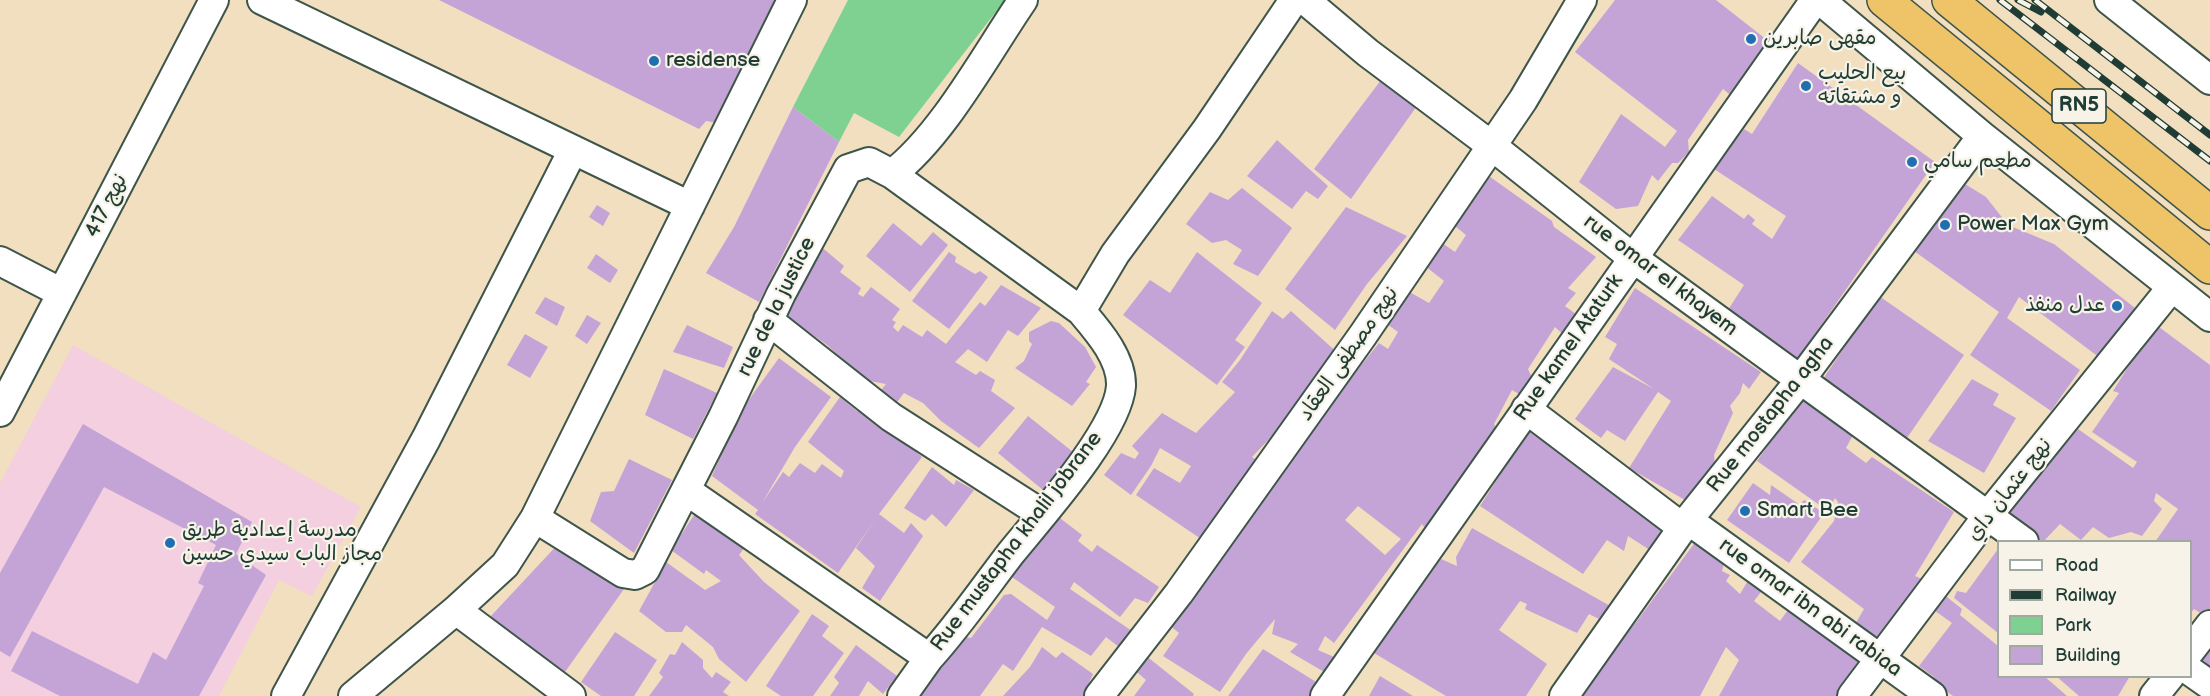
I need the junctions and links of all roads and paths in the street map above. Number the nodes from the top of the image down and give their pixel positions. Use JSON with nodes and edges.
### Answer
{"nodes":[{"id":1,"x":214,"y":0,"type":"edge"},
{"id":2,"x":262,"y":0,"type":"edge"},
{"id":3,"x":792,"y":0,"type":"edge"},
{"id":4,"x":1023,"y":0,"type":"edge"},
{"id":5,"x":1294,"y":0,"type":"edge"},
{"id":6,"x":1305,"y":0,"type":"edge"},
{"id":7,"x":1582,"y":0,"type":"edge"},
{"id":8,"x":1815,"y":0,"type":"edge"},
{"id":9,"x":1820,"y":0,"type":"edge"},
{"id":10,"x":1884,"y":0,"type":"edge"},
{"id":11,"x":1949,"y":0,"type":"edge"},
{"id":12,"x":2109,"y":0,"type":"edge"},
{"id":13,"x":2210,"y":80,"type":"edge"},
{"id":14,"x":1982,"y":136,"type":"junction"},
{"id":15,"x":1492,"y":146,"type":"junction"},
{"id":16,"x":573,"y":150,"type":"junction"},
{"id":17,"x":892,"y":174,"type":"junction"},
{"id":18,"x":690,"y":206,"type":"junction"},
{"id":19,"x":2210,"y":213,"type":"edge"},
{"id":20,"x":1633,"y":258,"type":"junction"},
{"id":21,"x":0,"y":261,"type":"edge"},
{"id":22,"x":2210,"y":267,"type":"edge"},
{"id":23,"x":2172,"y":287,"type":"junction"},
{"id":24,"x":62,"y":293,"type":"junction"},
{"id":25,"x":1081,"y":311,"type":"junction"},
{"id":26,"x":2210,"y":317,"type":"edge"},
{"id":27,"x":768,"y":320,"type":"junction"},
{"id":28,"x":1801,"y":379,"type":"junction"},
{"id":29,"x":1526,"y":409,"type":"junction"},
{"id":30,"x":0,"y":412,"type":"edge"},
{"id":31,"x":687,"y":491,"type":"junction"},
{"id":32,"x":1042,"y":514,"type":"junction"},
{"id":33,"x":1989,"y":514,"type":"junction"},
{"id":34,"x":535,"y":518,"type":"junction"},
{"id":35,"x":1686,"y":524,"type":"junction"},
{"id":36,"x":2022,"y":540,"type":"edge"},
{"id":37,"x":456,"y":610,"type":"junction"},
{"id":38,"x":2210,"y":625,"type":"edge"},
{"id":39,"x":2192,"y":648,"type":"edge"},
{"id":40,"x":929,"y":658,"type":"junction"},
{"id":41,"x":1880,"y":658,"type":"junction"},
{"id":42,"x":2192,"y":672,"type":"edge"},
{"id":43,"x":2168,"y":678,"type":"edge"},
{"id":44,"x":2210,"y":685,"type":"edge"},
{"id":45,"x":286,"y":696,"type":"edge"},
{"id":46,"x":353,"y":696,"type":"edge"},
{"id":47,"x":571,"y":696,"type":"edge"},
{"id":48,"x":902,"y":696,"type":"edge"},
{"id":49,"x":1099,"y":696,"type":"edge"},
{"id":50,"x":1325,"y":696,"type":"edge"},
{"id":51,"x":1564,"y":696,"type":"edge"},
{"id":52,"x":1852,"y":696,"type":"edge"},
{"id":53,"x":1932,"y":696,"type":"edge"},
{"id":54,"x":2154,"y":696,"type":"edge"}],
"edges":[{"from":1,"to":24,"type":"street","name":"نهج 417"},
{"from":2,"to":16,"type":"street"},
{"from":3,"to":18,"type":"street"},
{"from":4,"to":17,"type":"street"},
{"from":5,"to":25,"type":"street"},
{"from":6,"to":15,"type":"street","name":"rue omar el khayem"},
{"from":7,"to":15,"type":"street","name":"نهج مصطفى العقاد"},
{"from":8,"to":20,"type":"street","name":"Rue kamel Ataturk"},
{"from":9,"to":14,"type":"street"},
{"from":10,"to":22,"type":"highway","number":"RN5"},
{"from":11,"to":19,"type":"highway","number":"RN5"},
{"from":12,"to":13,"type":"street"},
{"from":14,"to":23,"type":"street"},
{"from":14,"to":28,"type":"street","name":"Rue mostapha agha"},
{"from":15,"to":20,"type":"street","name":"rue omar el khayem"},
{"from":15,"to":49,"type":"street","name":"نهج مصطفى العقاد"},
{"from":16,"to":18,"type":"street"},
{"from":16,"to":45,"type":"street"},
{"from":17,"to":25,"type":"street","name":"rue de la justice"},
{"from":17,"to":27,"type":"street","name":"rue de la justice"},
{"from":18,"to":34,"type":"street"},
{"from":20,"to":28,"type":"street","name":"rue omar el khayem"},
{"from":20,"to":29,"type":"street","name":"Rue kamel Ataturk"},
{"from":21,"to":24,"type":"street"},
{"from":23,"to":26,"type":"street"},
{"from":23,"to":33,"type":"street","name":"نهج عثمان داي"},
{"from":24,"to":30,"type":"street","name":"نهج 417"},
{"from":25,"to":32,"type":"street","name":"Rue mustapha khalil jobrane"},
{"from":27,"to":31,"type":"street","name":"rue de la justice"},
{"from":27,"to":32,"type":"street"},
{"from":28,"to":33,"type":"street","name":"rue omar el khayem"},
{"from":28,"to":35,"type":"street","name":"Rue mostapha agha"},
{"from":29,"to":35,"type":"street","name":"rue omar ibn abi rabiaa"},
{"from":29,"to":50,"type":"street","name":"Rue kamel Ataturk"},
{"from":31,"to":34,"type":"street","name":"rue de la justice"},
{"from":31,"to":40,"type":"street","name":"Rue mustapha khalil jobrane"},
{"from":32,"to":40,"type":"street","name":"Rue mustapha khalil jobrane"},
{"from":33,"to":36,"type":"street","name":"rue omar el khayem"},
{"from":33,"to":41,"type":"street","name":"نهج عثمان داي"},
{"from":34,"to":37,"type":"street"},
{"from":35,"to":41,"type":"street","name":"rue omar ibn abi rabiaa"},
{"from":35,"to":51,"type":"street","name":"Rue mostapha agha"},
{"from":37,"to":46,"type":"street"},
{"from":37,"to":47,"type":"street"},
{"from":38,"to":39,"type":"street"},
{"from":40,"to":48,"type":"street"},
{"from":41,"to":52,"type":"street","name":"نهج عثمان داي"},
{"from":41,"to":53,"type":"street","name":"rue omar ibn abi rabiaa"},
{"from":42,"to":44,"type":"street"},
{"from":43,"to":54,"type":"street"}]}
